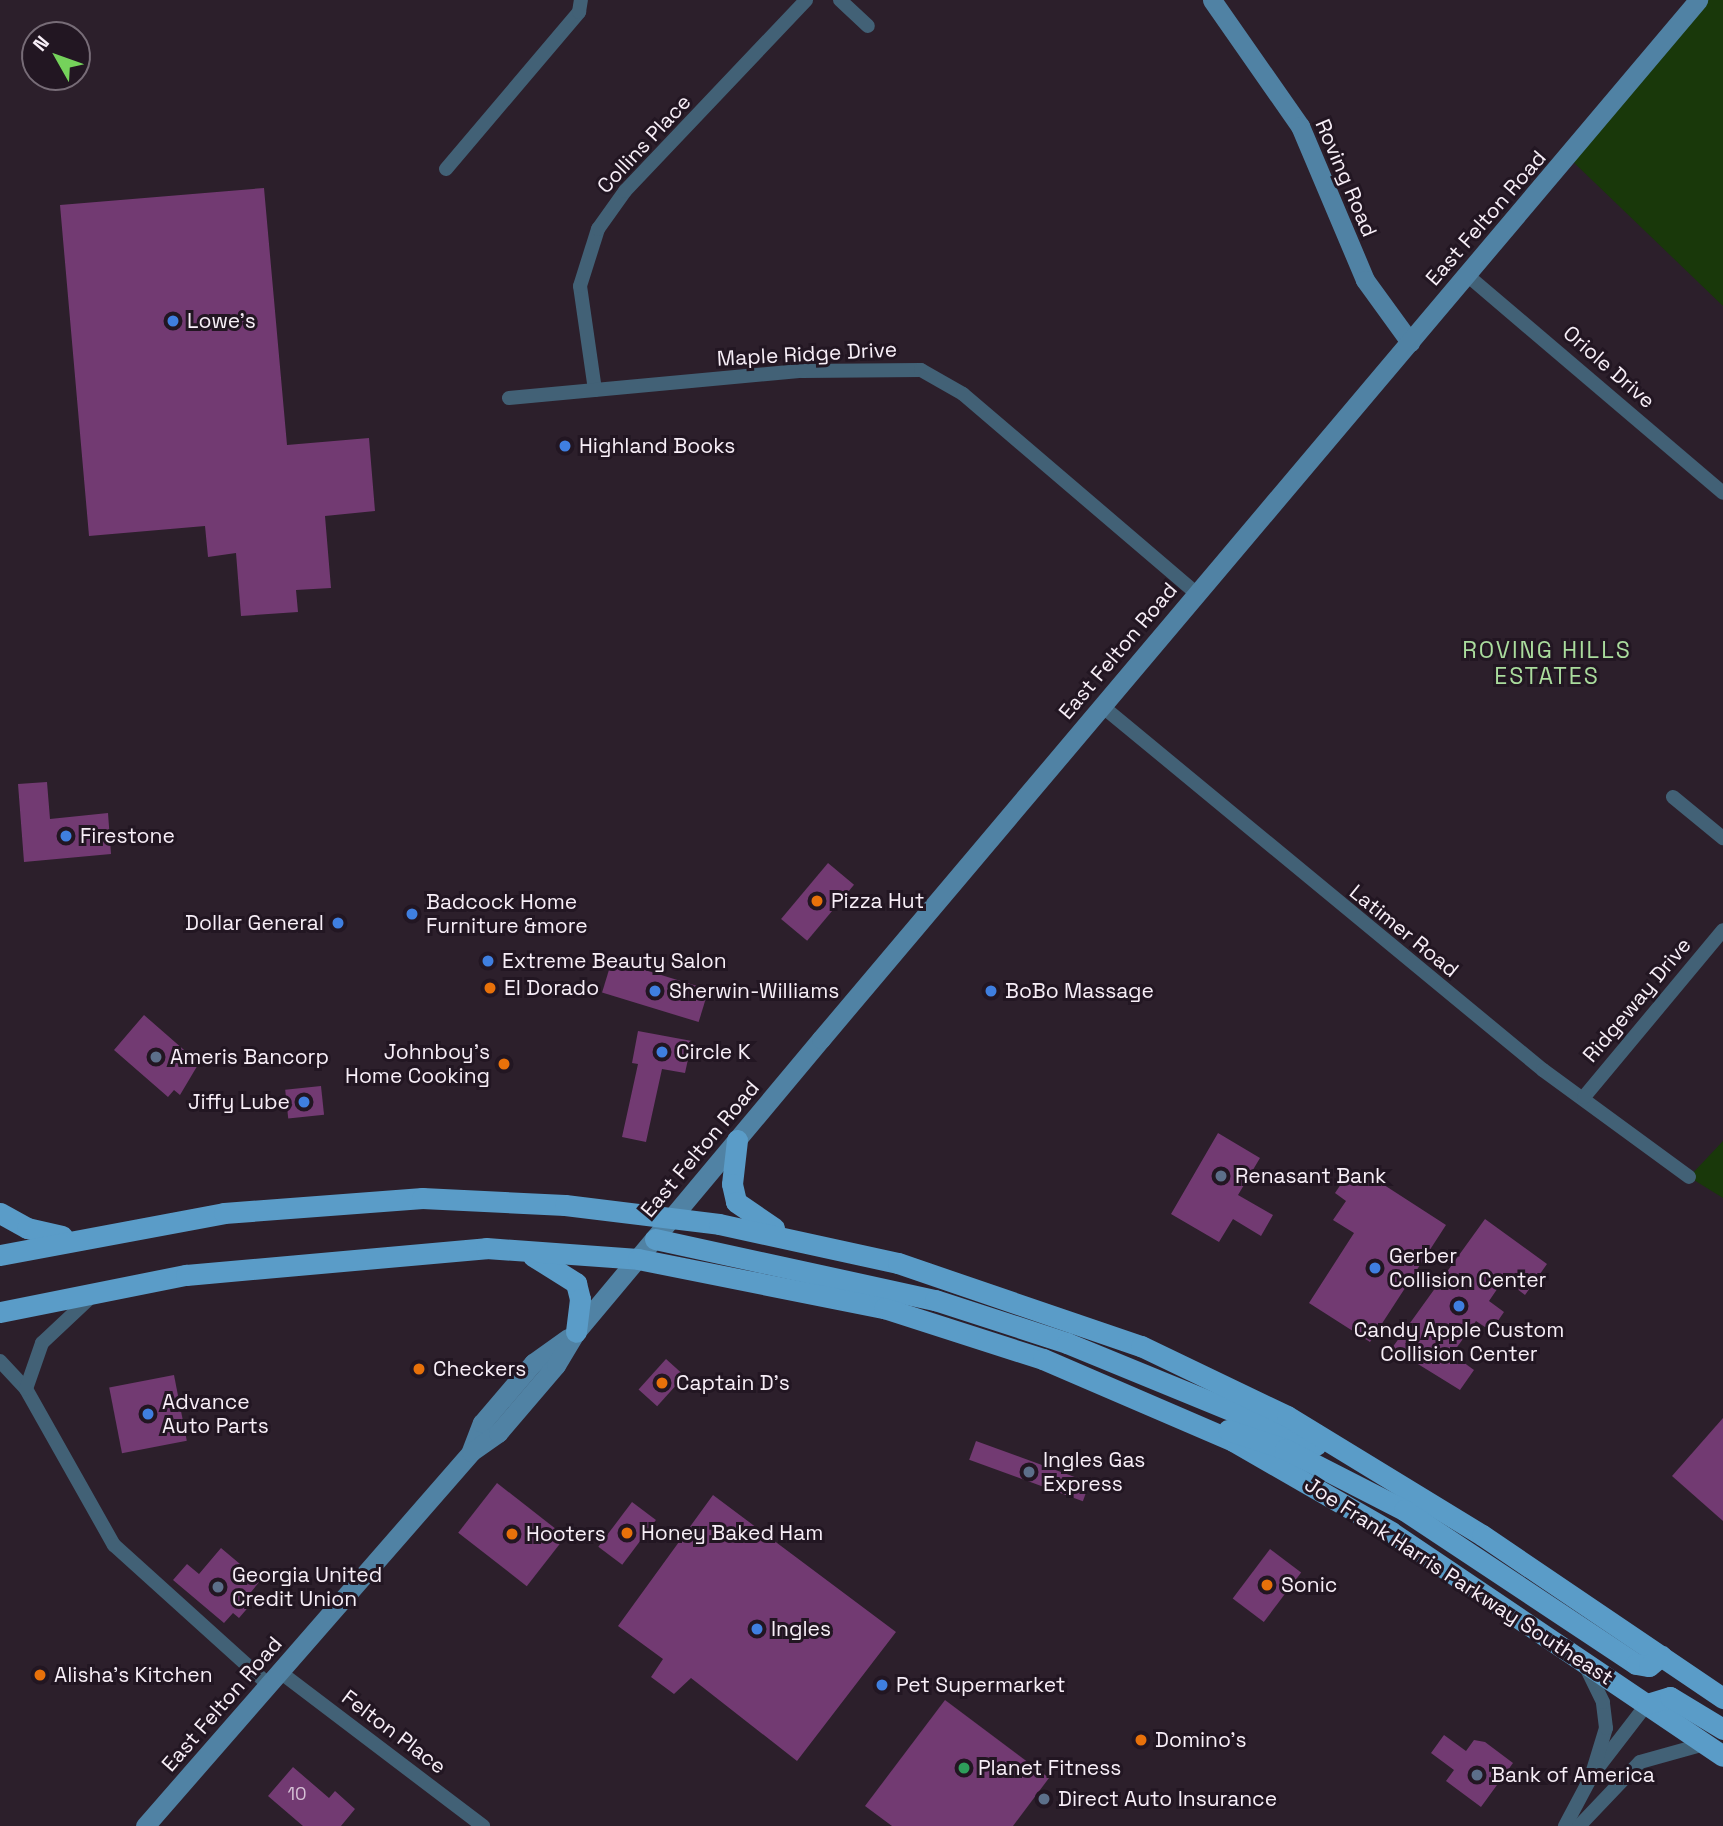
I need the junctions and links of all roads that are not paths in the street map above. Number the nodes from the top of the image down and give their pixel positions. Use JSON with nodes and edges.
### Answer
{"nodes":[{"id":1,"x":581,"y":0,"type":"edge"},
{"id":2,"x":806,"y":0,"type":"edge"},
{"id":3,"x":840,"y":0,"type":"edge"},
{"id":4,"x":1212,"y":0,"type":"edge"},
{"id":5,"x":1698,"y":0,"type":"edge"},
{"id":6,"x":868,"y":26,"type":"dead end"},
{"id":7,"x":446,"y":169,"type":"dead end"},
{"id":8,"x":1467,"y":275,"type":"junction"},
{"id":9,"x":1410,"y":342,"type":"junction"},
{"id":10,"x":594,"y":390,"type":"junction"},
{"id":11,"x":509,"y":398,"type":"dead end"},
{"id":12,"x":1723,"y":493,"type":"edge"},
{"id":13,"x":1196,"y":593,"type":"junction"},
{"id":14,"x":1102,"y":706,"type":"junction"},
{"id":15,"x":1673,"y":797,"type":"dead end"},
{"id":16,"x":1723,"y":838,"type":"edge"},
{"id":17,"x":1723,"y":930,"type":"edge"},
{"id":18,"x":1584,"y":1097,"type":"junction"},
{"id":19,"x":737,"y":1140,"type":"junction"},
{"id":20,"x":1689,"y":1177,"type":"dead end"},
{"id":21,"x":0,"y":1213,"type":"edge"},
{"id":22,"x":672,"y":1218,"type":"junction"},
{"id":23,"x":791,"y":1237,"type":"junction"},
{"id":24,"x":71,"y":1238,"type":"junction"},
{"id":25,"x":655,"y":1239,"type":"junction"},
{"id":26,"x":522,"y":1251,"type":"junction"},
{"id":27,"x":0,"y":1255,"type":"edge"},
{"id":28,"x":638,"y":1259,"type":"junction"},
{"id":29,"x":102,"y":1290,"type":"junction"},
{"id":30,"x":0,"y":1312,"type":"edge"},
{"id":31,"x":576,"y":1332,"type":"junction"},
{"id":32,"x":0,"y":1362,"type":"edge"},
{"id":33,"x":26,"y":1389,"type":"junction"},
{"id":34,"x":1208,"y":1429,"type":"junction"},
{"id":35,"x":1326,"y":1439,"type":"junction"},
{"id":36,"x":1661,"y":1656,"type":"junction"},
{"id":37,"x":1581,"y":1660,"type":"junction"},
{"id":38,"x":275,"y":1678,"type":"junction"},
{"id":39,"x":1723,"y":1698,"type":"edge"},
{"id":40,"x":1647,"y":1704,"type":"junction"},
{"id":41,"x":1723,"y":1728,"type":"edge"},
{"id":42,"x":1705,"y":1744,"type":"junction"},
{"id":43,"x":1723,"y":1756,"type":"edge"},
{"id":44,"x":1591,"y":1777,"type":"junction"},
{"id":45,"x":145,"y":1826,"type":"edge"},
{"id":46,"x":483,"y":1826,"type":"edge"},
{"id":47,"x":1565,"y":1826,"type":"edge"},
{"id":48,"x":1579,"y":1826,"type":"edge"}],
"edges":[{"from":1,"to":7,"type":"street"},
{"from":2,"to":10,"type":"street","name":"Collins Place"},
{"from":3,"to":6,"type":"street"},
{"from":4,"to":9,"type":"street","name":"Roving Road"},
{"from":5,"to":8,"type":"street","name":"East Felton Road"},
{"from":8,"to":9,"type":"street","name":"East Felton Road"},
{"from":8,"to":12,"type":"street","name":"Oriole Drive"},
{"from":9,"to":13,"type":"street","name":"East Felton Road"},
{"from":10,"to":11,"type":"street","name":"Maple Ridge Drive"},
{"from":10,"to":13,"type":"street","name":"Maple Ridge Drive"},
{"from":13,"to":14,"type":"street","name":"East Felton Road"},
{"from":14,"to":18,"type":"street","name":"Latimer Road"},
{"from":14,"to":19,"type":"street","name":"East Felton Road"},
{"from":15,"to":16,"type":"street"},
{"from":17,"to":18,"type":"street","name":"Ridgeway Drive"},
{"from":18,"to":20,"type":"street","name":"Latimer Road"},
{"from":19,"to":22,"type":"street","name":"East Felton Road"},
{"from":19,"to":23,"type":"main road"},
{"from":21,"to":24,"type":"main road"},
{"from":22,"to":23,"type":"main road"},
{"from":22,"to":24,"type":"main road"},
{"from":22,"to":25,"type":"street","name":"East Felton Road"},
{"from":23,"to":35,"type":"main road"},
{"from":24,"to":27,"type":"main road"},
{"from":25,"to":28,"type":"street","name":"East Felton Road"},
{"from":25,"to":35,"type":"main road"},
{"from":26,"to":28,"type":"main road","name":"Joe Frank Harris Parkway Southeast"},
{"from":26,"to":29,"type":"main road","name":"Joe Frank Harris Parkway Southeast"},
{"from":26,"to":31,"type":"main road"},
{"from":28,"to":31,"type":"street","name":"East Felton Road"},
{"from":28,"to":34,"type":"main road","name":"Joe Frank Harris Parkway Southeast"},
{"from":29,"to":30,"type":"main road","name":"Joe Frank Harris Parkway Southeast"},
{"from":29,"to":33,"type":"street"},
{"from":31,"to":38,"type":"street","name":"East Felton Road"},
{"from":32,"to":33,"type":"street","name":"Felton Place"},
{"from":33,"to":38,"type":"street","name":"Felton Place"},
{"from":34,"to":36,"type":"main road"},
{"from":34,"to":37,"type":"main road","name":"Joe Frank Harris Parkway Southeast"},
{"from":35,"to":36,"type":"main road"},
{"from":36,"to":39,"type":"main road"},
{"from":37,"to":40,"type":"main road","name":"Joe Frank Harris Parkway Southeast"},
{"from":37,"to":44,"type":"street"},
{"from":38,"to":45,"type":"street","name":"East Felton Road"},
{"from":38,"to":46,"type":"street","name":"Felton Place"},
{"from":40,"to":41,"type":"main road"},
{"from":40,"to":42,"type":"main road","name":"Joe Frank Harris Parkway Southeast"},
{"from":40,"to":44,"type":"street"},
{"from":42,"to":43,"type":"main road","name":"Joe Frank Harris Parkway Southeast"},
{"from":42,"to":48,"type":"street"},
{"from":44,"to":47,"type":"street"}]}
